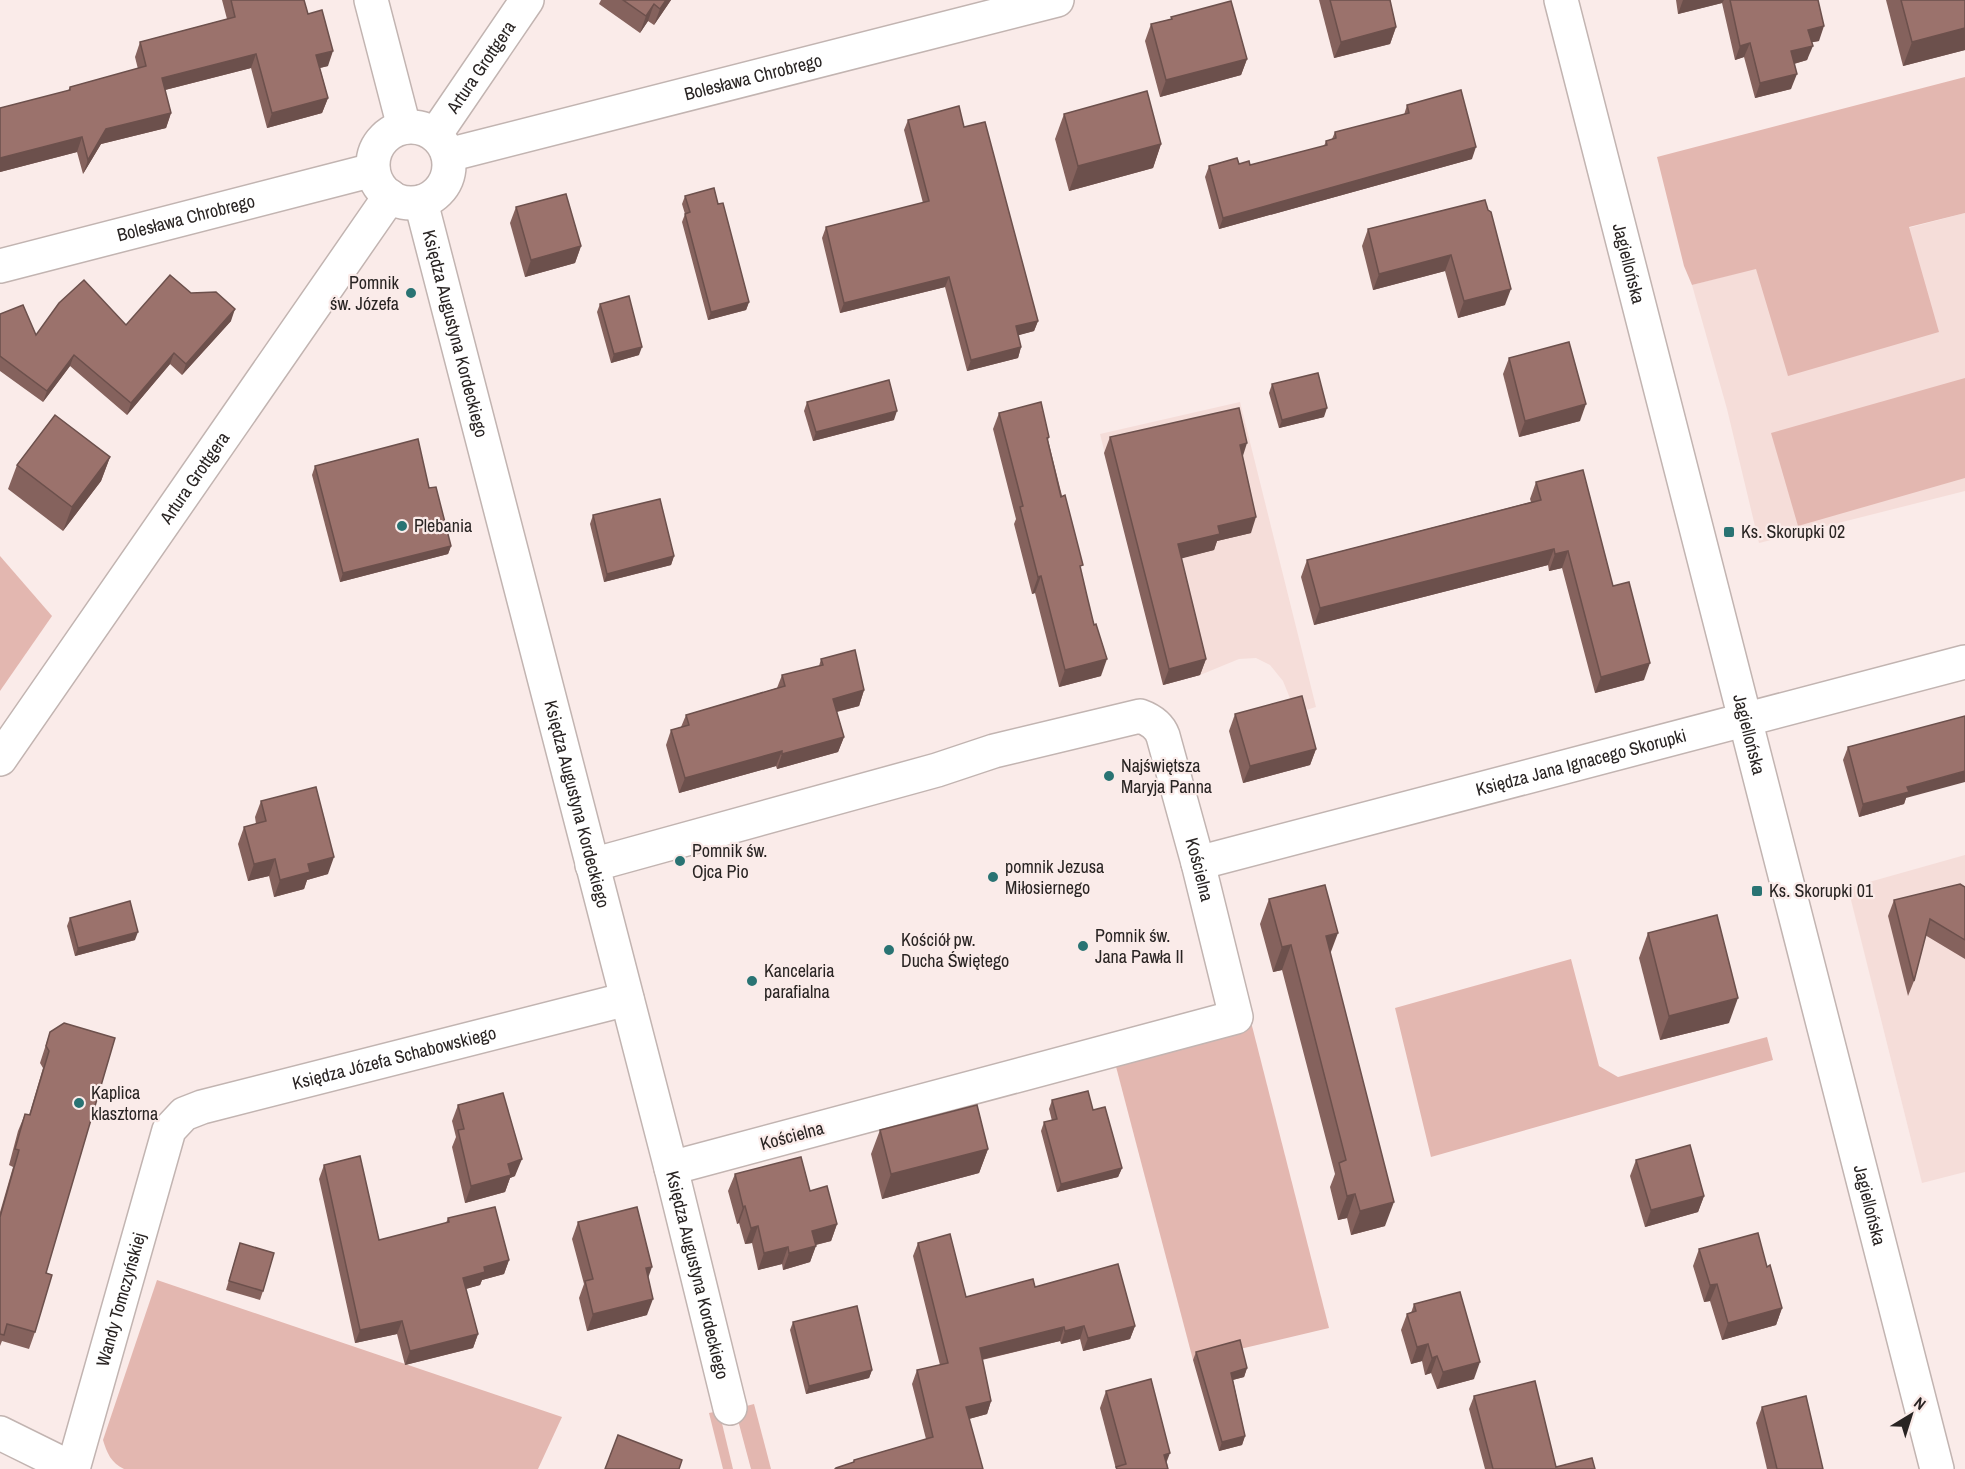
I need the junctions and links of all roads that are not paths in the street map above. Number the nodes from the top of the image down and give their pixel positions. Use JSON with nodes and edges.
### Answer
{"nodes":[{"id":1,"x":371,"y":0,"type":"edge"},
{"id":2,"x":527,"y":0,"type":"edge"},
{"id":3,"x":1057,"y":0,"type":"edge"},
{"id":4,"x":1561,"y":0,"type":"edge"},
{"id":5,"x":429,"y":139,"type":"junction"},
{"id":6,"x":381,"y":183,"type":"junction"},
{"id":7,"x":421,"y":202,"type":"junction"},
{"id":8,"x":0,"y":266,"type":"edge"},
{"id":9,"x":1965,"y":662,"type":"edge"},
{"id":10,"x":1746,"y":718,"type":"junction"},
{"id":11,"x":0,"y":759,"type":"edge"},
{"id":12,"x":1198,"y":863,"type":"junction"},
{"id":13,"x":592,"y":864,"type":"junction"},
{"id":14,"x":627,"y":999,"type":"junction"},
{"id":15,"x":169,"y":1130,"type":"joint"},
{"id":16,"x":670,"y":1168,"type":"junction"},
{"id":17,"x":730,"y":1408,"type":"dead end"},
{"id":18,"x":0,"y":1432,"type":"edge"},
{"id":19,"x":73,"y":1469,"type":"edge"},
{"id":20,"x":1937,"y":1469,"type":"edge"}],
"edges":[{"from":1,"to":5,"type":"street"},
{"from":2,"to":5,"type":"street","name":"Artura Grottgera"},
{"from":3,"to":5,"type":"street","name":"Bolesława Chrobrego"},
{"from":4,"to":10,"type":"street","name":"Jagiellońska"},
{"from":5,"to":6,"type":"street"},
{"from":5,"to":7,"type":"street"},
{"from":6,"to":7,"type":"street"},
{"from":6,"to":8,"type":"street","name":"Bolesława Chrobrego"},
{"from":6,"to":11,"type":"street","name":"Artura Grottgera"},
{"from":7,"to":13,"type":"street","name":"Księdza Augustyna Kordeckiego"},
{"from":9,"to":10,"type":"street","name":"Księdza Jana Ignacego Skorupki"},
{"from":10,"to":12,"type":"street","name":"Księdza Jana Ignacego Skorupki"},
{"from":10,"to":20,"type":"street","name":"Jagiellońska"},
{"from":12,"to":13,"type":"street","name":"Kościelna"},
{"from":12,"to":16,"type":"street","name":"Kościelna"},
{"from":13,"to":14,"type":"street","name":"Księdza Augustyna Kordeckiego"},
{"from":14,"to":15,"type":"street","name":"Księdza Józefa Schabowskiego"},
{"from":14,"to":16,"type":"street","name":"Księdza Augustyna Kordeckiego"},
{"from":15,"to":19,"type":"street","name":"Wandy Tomczyńskiej"},
{"from":16,"to":17,"type":"street","name":"Księdza Augustyna Kordeckiego"},
{"from":18,"to":19,"type":"street"}]}
